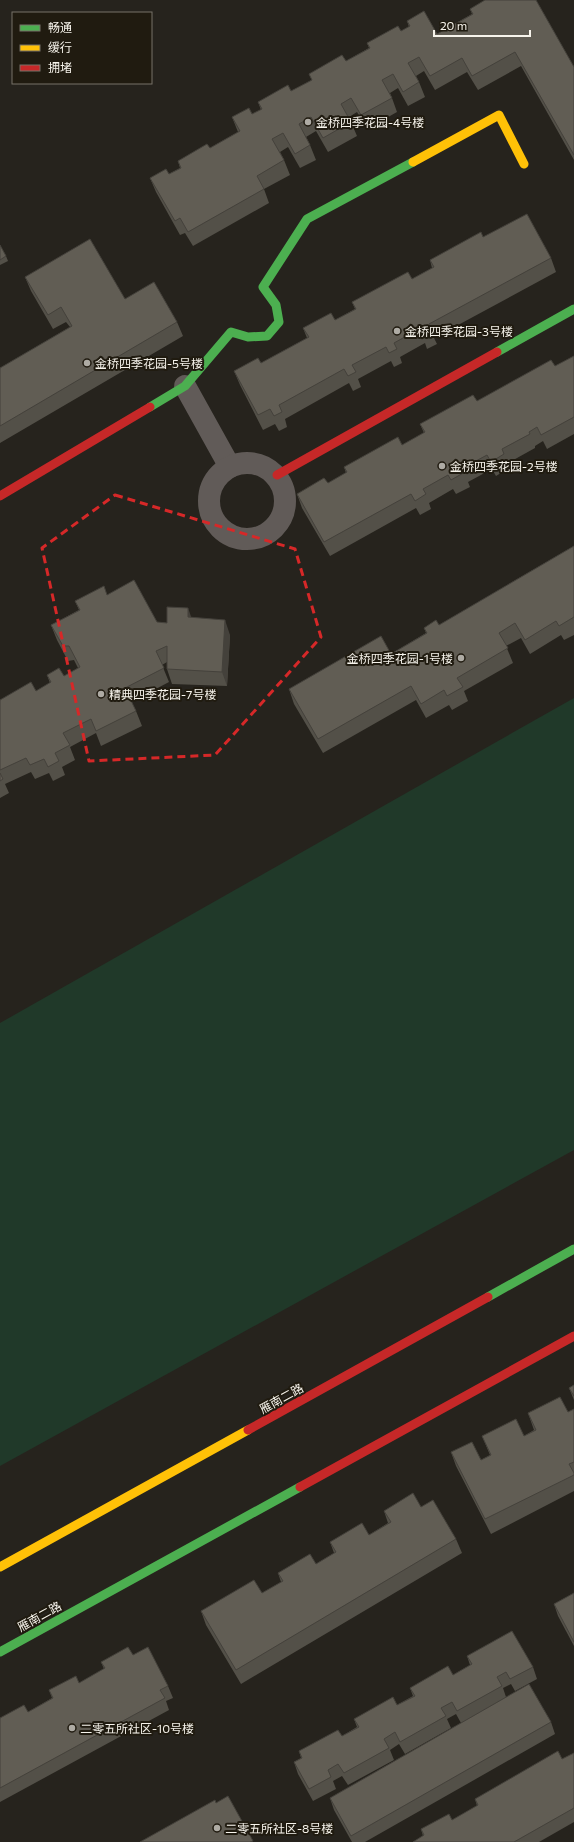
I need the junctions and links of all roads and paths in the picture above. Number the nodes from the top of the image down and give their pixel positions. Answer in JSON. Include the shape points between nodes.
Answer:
{"nodes":[{"id":1,"x":524,"y":164,"type":"dead end"},
{"id":2,"x":574,"y":309,"type":"edge"},
{"id":3,"x":185,"y":386,"type":"junction"},
{"id":4,"x":230,"y":467,"type":"junction"},
{"id":5,"x":276,"y":475,"type":"junction"},
{"id":6,"x":0,"y":496,"type":"edge"},
{"id":7,"x":574,"y":1249,"type":"edge"},
{"id":8,"x":574,"y":1336,"type":"edge"},
{"id":9,"x":0,"y":1567,"type":"edge"},
{"id":10,"x":0,"y":1652,"type":"edge"}],
"edges":[{"from":1,"to":3,"type":"main road","via":[[499,116],[307,219],[264,287],[276,305],[279,322],[267,336],[248,337],[231,332]]},
{"from":2,"to":5,"type":"main road"},
{"from":3,"to":4,"type":"street"},
{"from":3,"to":6,"type":"main road"},
{"from":4,"to":5,"type":"street","via":[[244,463],[257,464]]},
{"from":4,"to":5,"type":"street","via":[[219,476],[210,492],[210,506],[214,520],[223,531],[233,537],[261,537],[277,525],[284,513],[285,492]]},
{"from":7,"to":9,"type":"main road","name":"雁南二路"},
{"from":8,"to":10,"type":"main road","name":"雁南二路"}]}
